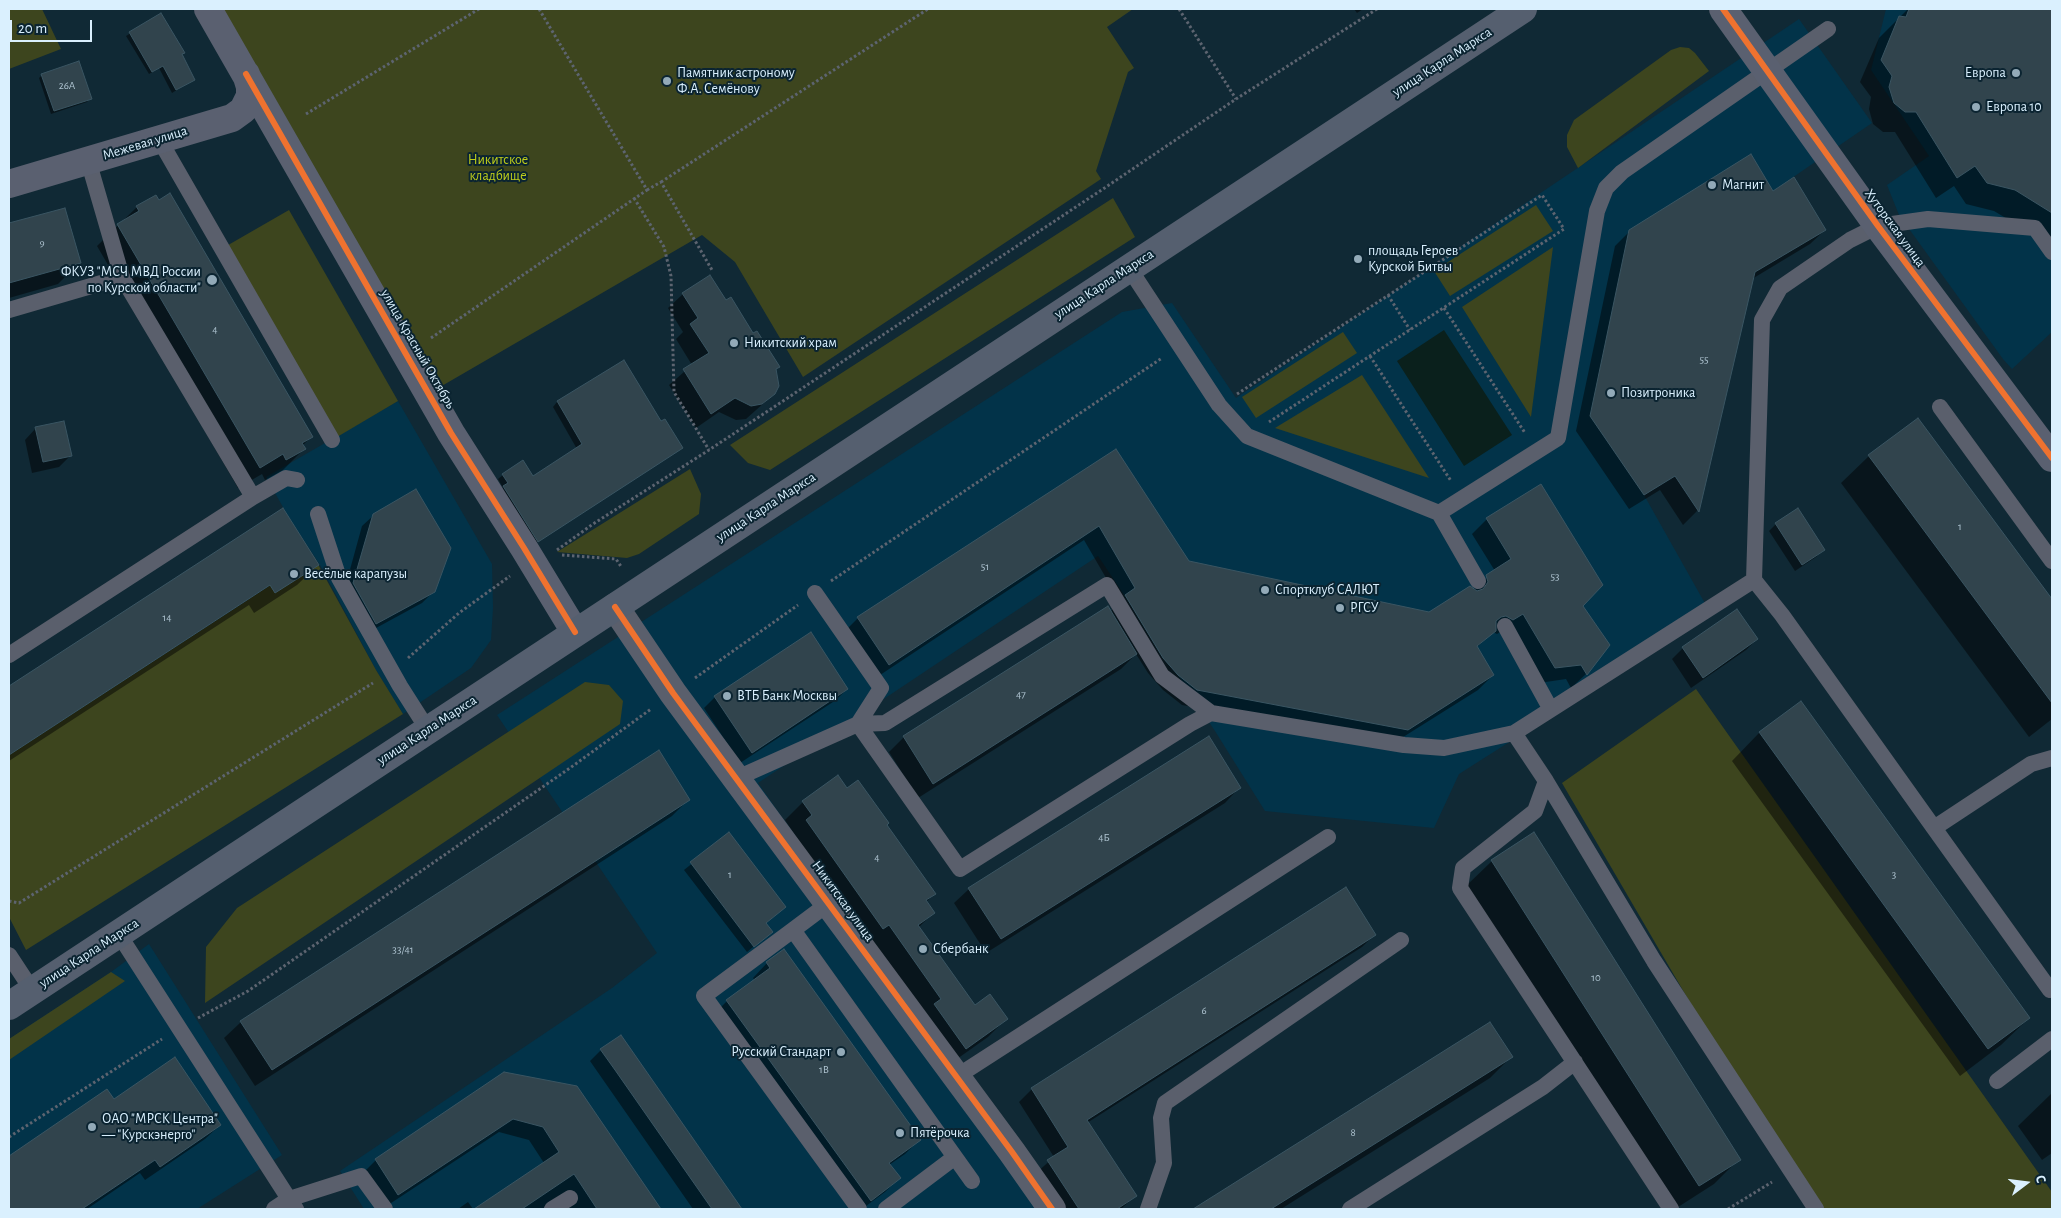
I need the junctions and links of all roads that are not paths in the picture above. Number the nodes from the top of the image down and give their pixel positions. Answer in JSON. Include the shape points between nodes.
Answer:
{"nodes":[{"id":1,"x":208,"y":9,"type":"edge"},
{"id":2,"x":1523,"y":9,"type":"edge"},
{"id":3,"x":1723,"y":9,"type":"edge"},
{"id":4,"x":1828,"y":29,"type":"dead end"},
{"id":5,"x":1767,"y":71,"type":"junction"},
{"id":6,"x":246,"y":74,"type":"junction"},
{"id":7,"x":159,"y":139,"type":"junction"},
{"id":8,"x":88,"y":160,"type":"junction"},
{"id":9,"x":9,"y":184,"type":"edge"},
{"id":10,"x":1878,"y":226,"type":"junction"},
{"id":11,"x":2052,"y":252,"type":"edge"},
{"id":12,"x":1128,"y":268,"type":"junction"},
{"id":13,"x":122,"y":277,"type":"junction"},
{"id":14,"x":9,"y":310,"type":"edge"},
{"id":15,"x":1940,"y":407,"type":"dead end"},
{"id":16,"x":332,"y":440,"type":"dead end"},
{"id":17,"x":2052,"y":458,"type":"edge"},
{"id":18,"x":298,"y":480,"type":"dead end"},
{"id":19,"x":253,"y":497,"type":"junction"},
{"id":20,"x":1439,"y":513,"type":"junction"},
{"id":21,"x":318,"y":514,"type":"dead end"},
{"id":22,"x":2052,"y":561,"type":"edge"},
{"id":23,"x":1754,"y":580,"type":"junction"},
{"id":24,"x":1478,"y":581,"type":"dead end"},
{"id":25,"x":815,"y":592,"type":"road end"},
{"id":26,"x":615,"y":607,"type":"junction"},
{"id":27,"x":1504,"y":626,"type":"dead end"},
{"id":28,"x":575,"y":632,"type":"junction"},
{"id":29,"x":9,"y":655,"type":"edge"},
{"id":30,"x":1550,"y":708,"type":"junction"},
{"id":31,"x":1211,"y":713,"type":"junction"},
{"id":32,"x":858,"y":724,"type":"junction"},
{"id":33,"x":428,"y":730,"type":"junction"},
{"id":34,"x":1514,"y":733,"type":"junction"},
{"id":35,"x":2052,"y":758,"type":"edge"},
{"id":36,"x":737,"y":778,"type":"junction"},
{"id":37,"x":1546,"y":781,"type":"junction"},
{"id":38,"x":1934,"y":828,"type":"junction"},
{"id":39,"x":1328,"y":837,"type":"dead end"},
{"id":40,"x":829,"y":903,"type":"junction"},
{"id":41,"x":793,"y":930,"type":"junction"},
{"id":42,"x":118,"y":934,"type":"junction"},
{"id":43,"x":1402,"y":940,"type":"dead end"},
{"id":44,"x":9,"y":954,"type":"edge"},
{"id":45,"x":32,"y":990,"type":"junction"},
{"id":46,"x":2050,"y":990,"type":"dead end"},
{"id":47,"x":9,"y":1006,"type":"edge"},
{"id":48,"x":2052,"y":1039,"type":"edge"},
{"id":49,"x":1575,"y":1062,"type":"junction"},
{"id":50,"x":956,"y":1078,"type":"junction"},
{"id":51,"x":1998,"y":1081,"type":"dead end"},
{"id":52,"x":955,"y":1157,"type":"junction"},
{"id":53,"x":972,"y":1181,"type":"dead end"},
{"id":54,"x":570,"y":1198,"type":"dead end"},
{"id":55,"x":293,"y":1204,"type":"edge"},
{"id":56,"x":1810,"y":1207,"type":"edge"},
{"id":57,"x":274,"y":1209,"type":"edge"},
{"id":58,"x":385,"y":1209,"type":"edge"},
{"id":59,"x":552,"y":1209,"type":"edge"},
{"id":60,"x":859,"y":1209,"type":"edge"},
{"id":61,"x":886,"y":1209,"type":"edge"},
{"id":62,"x":1052,"y":1209,"type":"edge"},
{"id":63,"x":1148,"y":1209,"type":"edge"},
{"id":64,"x":1350,"y":1209,"type":"edge"},
{"id":65,"x":1671,"y":1209,"type":"edge"}],
"edges":[{"from":1,"to":6,"type":"street","name":"улица Красный Октябрь"},
{"from":2,"to":12,"type":"main road","name":"улица Карла Маркса"},
{"from":3,"to":5,"type":"street","name":"Хуторская улица"},
{"from":4,"to":5,"type":"lane"},
{"from":5,"to":10,"type":"street","name":"Хуторская улица"},
{"from":5,"to":20,"type":"lane","via":[[1622,172],[1606,188],[1597,211],[1558,438]]},
{"from":6,"to":7,"type":"street","name":"Межевая улица","via":[[250,96],[238,114]]},
{"from":6,"to":28,"type":"street","name":"улица Красный Октябрь","via":[[452,434]]},
{"from":7,"to":8,"type":"street","name":"Межевая улица"},
{"from":7,"to":16,"type":"lane"},
{"from":8,"to":9,"type":"street","name":"Межевая улица"},
{"from":8,"to":13,"type":"lane"},
{"from":10,"to":11,"type":"lane","via":[[1928,219],[2034,228]]},
{"from":10,"to":17,"type":"street","name":"Хуторская улица"},
{"from":10,"to":23,"type":"lane","via":[[1850,240],[1780,288],[1762,320]]},
{"from":12,"to":20,"type":"lane","via":[[1219,405],[1247,436]]},
{"from":12,"to":26,"type":"main road","name":"улица Карла Маркса"},
{"from":13,"to":14,"type":"lane"},
{"from":13,"to":19,"type":"lane"},
{"from":15,"to":22,"type":"lane"},
{"from":18,"to":19,"type":"lane","via":[[286,478]]},
{"from":19,"to":29,"type":"lane"},
{"from":20,"to":24,"type":"lane"},
{"from":21,"to":33,"type":"lane","via":[[339,578]]},
{"from":23,"to":30,"type":"lane"},
{"from":23,"to":38,"type":"lane"},
{"from":25,"to":32,"type":"lane","via":[[881,688]]},
{"from":26,"to":28,"type":"main road","name":"улица Карла Маркса"},
{"from":26,"to":36,"type":"street","name":"Никитская улица"},
{"from":27,"to":30,"type":"lane"},
{"from":28,"to":33,"type":"main road","name":"улица Карла Маркса"},
{"from":30,"to":34,"type":"lane"},
{"from":31,"to":32,"type":"lane","via":[[1162,676],[1107,585],[885,723]]},
{"from":31,"to":32,"type":"lane","via":[[960,869]]},
{"from":31,"to":34,"type":"lane","via":[[1404,745],[1444,748]]},
{"from":32,"to":36,"type":"lane"},
{"from":33,"to":42,"type":"main road","name":"улица Карла Маркса"},
{"from":34,"to":37,"type":"lane"},
{"from":35,"to":38,"type":"lane","via":[[2031,764]]},
{"from":36,"to":40,"type":"street","name":"Никитская улица"},
{"from":37,"to":49,"type":"lane","via":[[1535,811],[1463,868],[1460,888]]},
{"from":37,"to":56,"type":"lane","via":[[1654,961],[1791,1170]]},
{"from":38,"to":46,"type":"lane"},
{"from":39,"to":50,"type":"lane"},
{"from":40,"to":41,"type":"lane"},
{"from":40,"to":50,"type":"street","name":"Никитская улица"},
{"from":41,"to":52,"type":"lane"},
{"from":41,"to":60,"type":"lane","via":[[704,996]]},
{"from":42,"to":45,"type":"main road","name":"улица Карла Маркса"},
{"from":42,"to":55,"type":"lane"},
{"from":43,"to":63,"type":"lane","via":[[1165,1104],[1161,1118],[1164,1163]]},
{"from":44,"to":45,"type":"lane"},
{"from":45,"to":47,"type":"main road","name":"улица Карла Маркса"},
{"from":48,"to":51,"type":"lane"},
{"from":49,"to":64,"type":"lane","via":[[1543,1087]]},
{"from":49,"to":65,"type":"lane"},
{"from":50,"to":62,"type":"street","name":"Никитская улица"},
{"from":52,"to":53,"type":"lane"},
{"from":52,"to":61,"type":"lane"},
{"from":54,"to":59,"type":"lane"},
{"from":55,"to":57,"type":"lane"},
{"from":55,"to":58,"type":"lane","via":[[361,1176]]}]}
